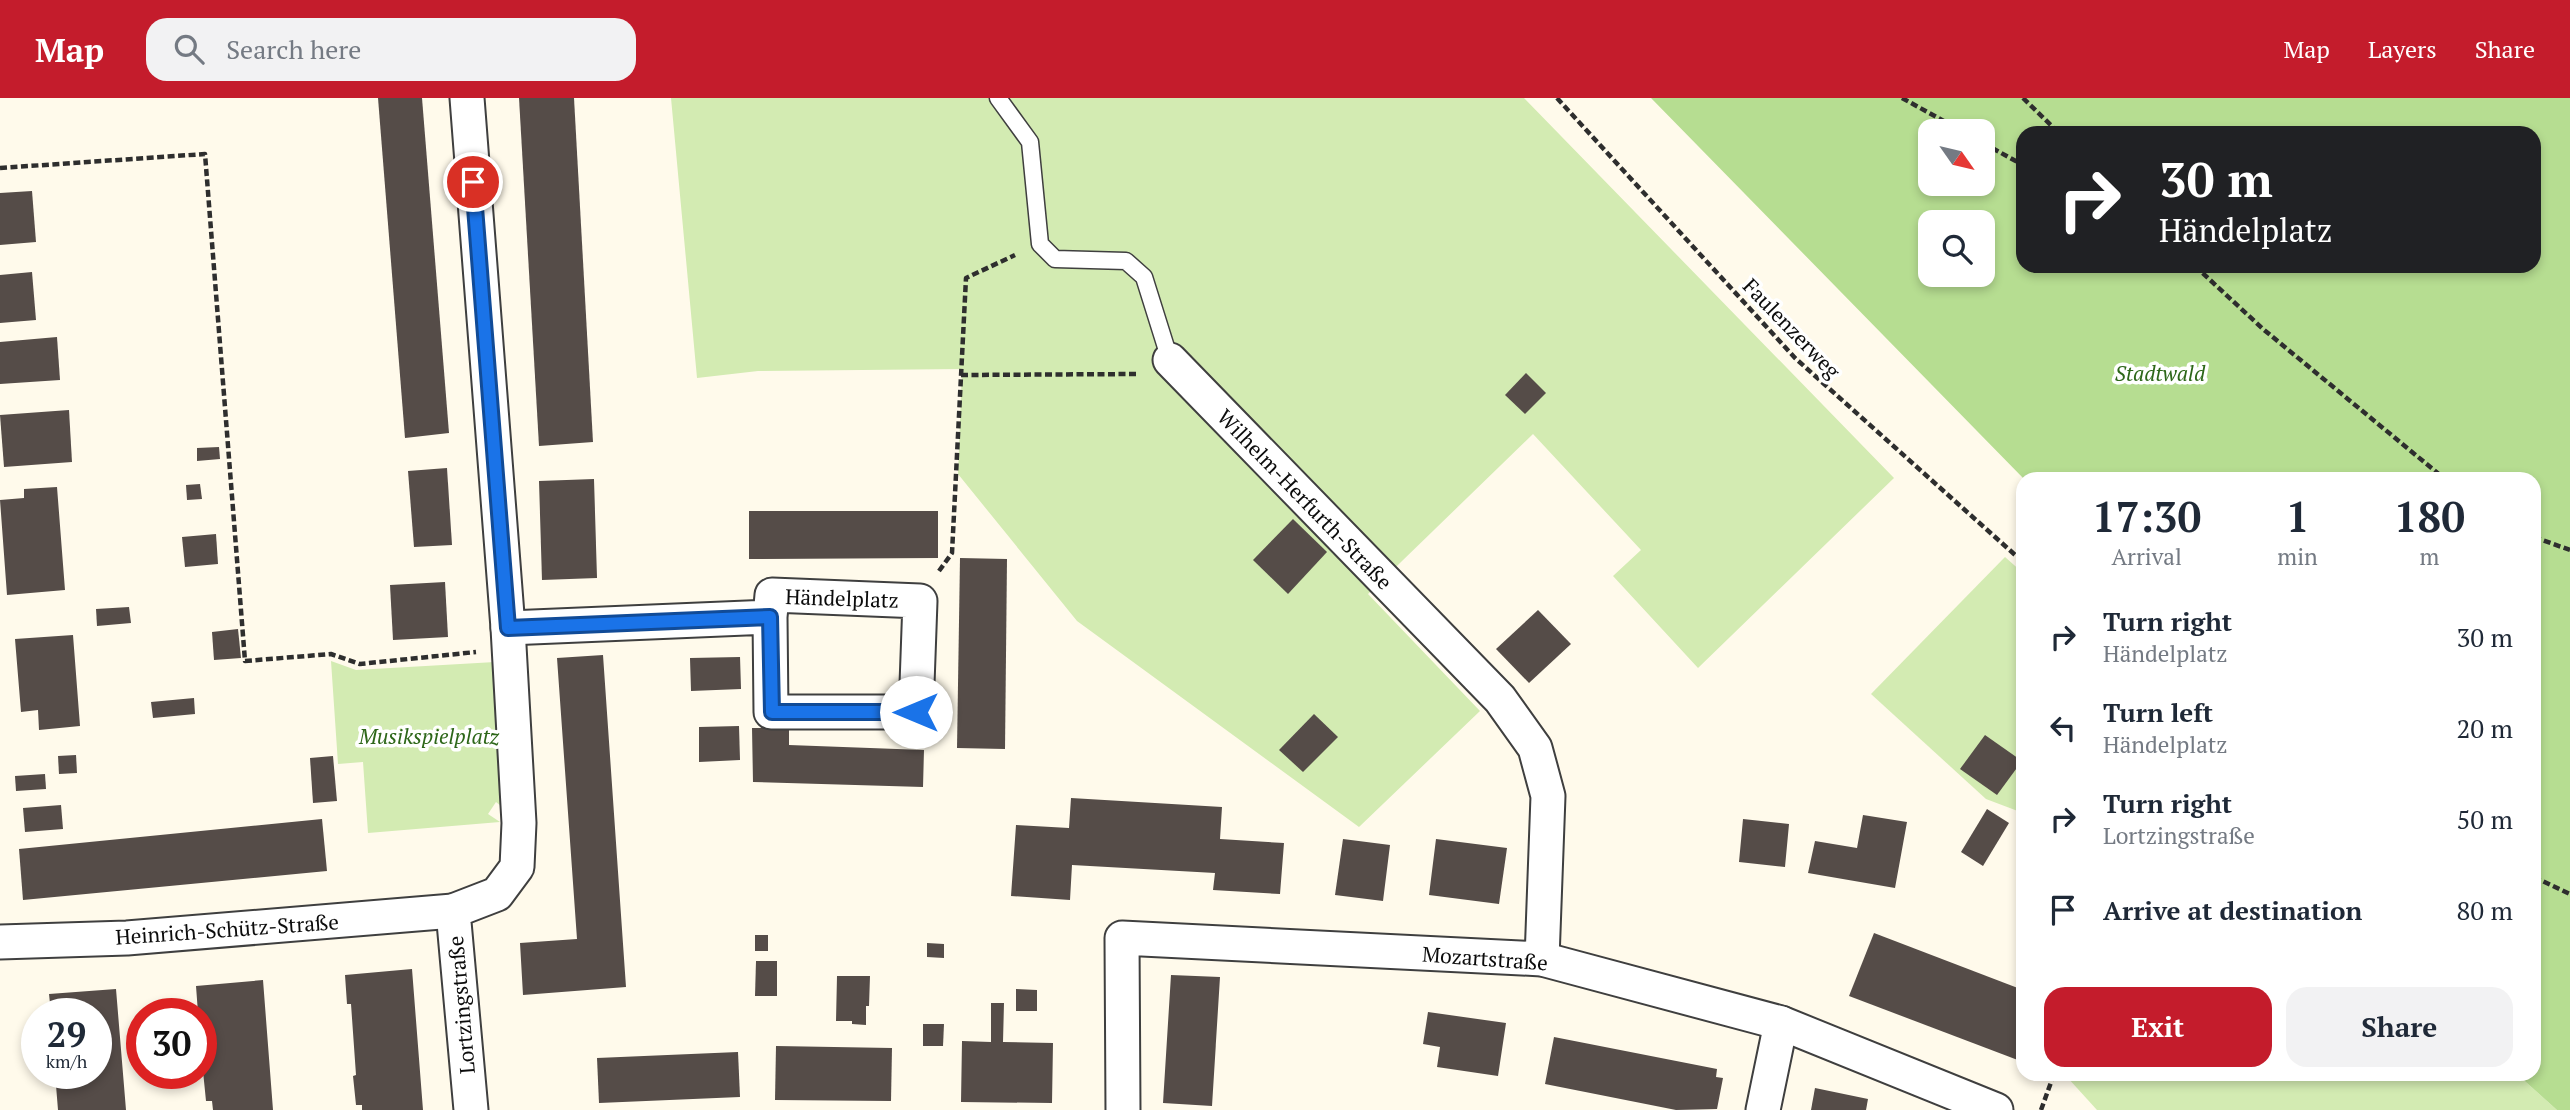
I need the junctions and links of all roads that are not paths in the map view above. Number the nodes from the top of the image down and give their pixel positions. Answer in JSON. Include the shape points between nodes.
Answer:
{"nodes":[{"id":1,"x":467,"y":98,"type":"edge"},
{"id":2,"x":998,"y":98,"type":"edge"},
{"id":3,"x":1170,"y":360,"type":"joint"},
{"id":4,"x":770,"y":617,"type":"junction"},
{"id":5,"x":508,"y":638,"type":"junction"},
{"id":6,"x":453,"y":911,"type":"junction"},
{"id":7,"x":0,"y":942,"type":"edge"},
{"id":8,"x":1542,"y":959,"type":"junction"},
{"id":9,"x":1781,"y":1023,"type":"junction"},
{"id":10,"x":471,"y":1110,"type":"edge"},
{"id":11,"x":1123,"y":1110,"type":"edge"},
{"id":12,"x":1763,"y":1110,"type":"edge"},
{"id":13,"x":1996,"y":1110,"type":"edge"}],
"edges":[{"from":1,"to":5,"type":"street","name":"Lortzingstraße"},
{"from":2,"to":3,"type":"lane","name":"Wilhelm-Herfurth-Straße","via":[[1030,142],[1040,244],[1055,259],[1126,261],[1144,277]]},
{"from":3,"to":8,"type":"street","name":"Wilhelm-Herfurth-Straße","via":[[1500,699],[1535,748],[1548,796]]},
{"from":4,"to":4,"type":"street","name":"Händelplatz","via":[[772,595],[920,601],[916,712],[772,712]]},
{"from":4,"to":5,"type":"street","name":"Händelplatz"},
{"from":5,"to":6,"type":"street","name":"Lortzingstraße","via":[[519,823],[517,866],[497,894]]},
{"from":6,"to":7,"type":"street","name":"Heinrich-Schütz-Straße","via":[[127,938]]},
{"from":6,"to":10,"type":"street","name":"Lortzingstraße"},
{"from":8,"to":9,"type":"street","name":"Mozartstraße"},
{"from":8,"to":11,"type":"street","name":"Mozartstraße","via":[[1122,938]]},
{"from":9,"to":12,"type":"street"},
{"from":9,"to":13,"type":"street","name":"Mozartstraße"}]}
